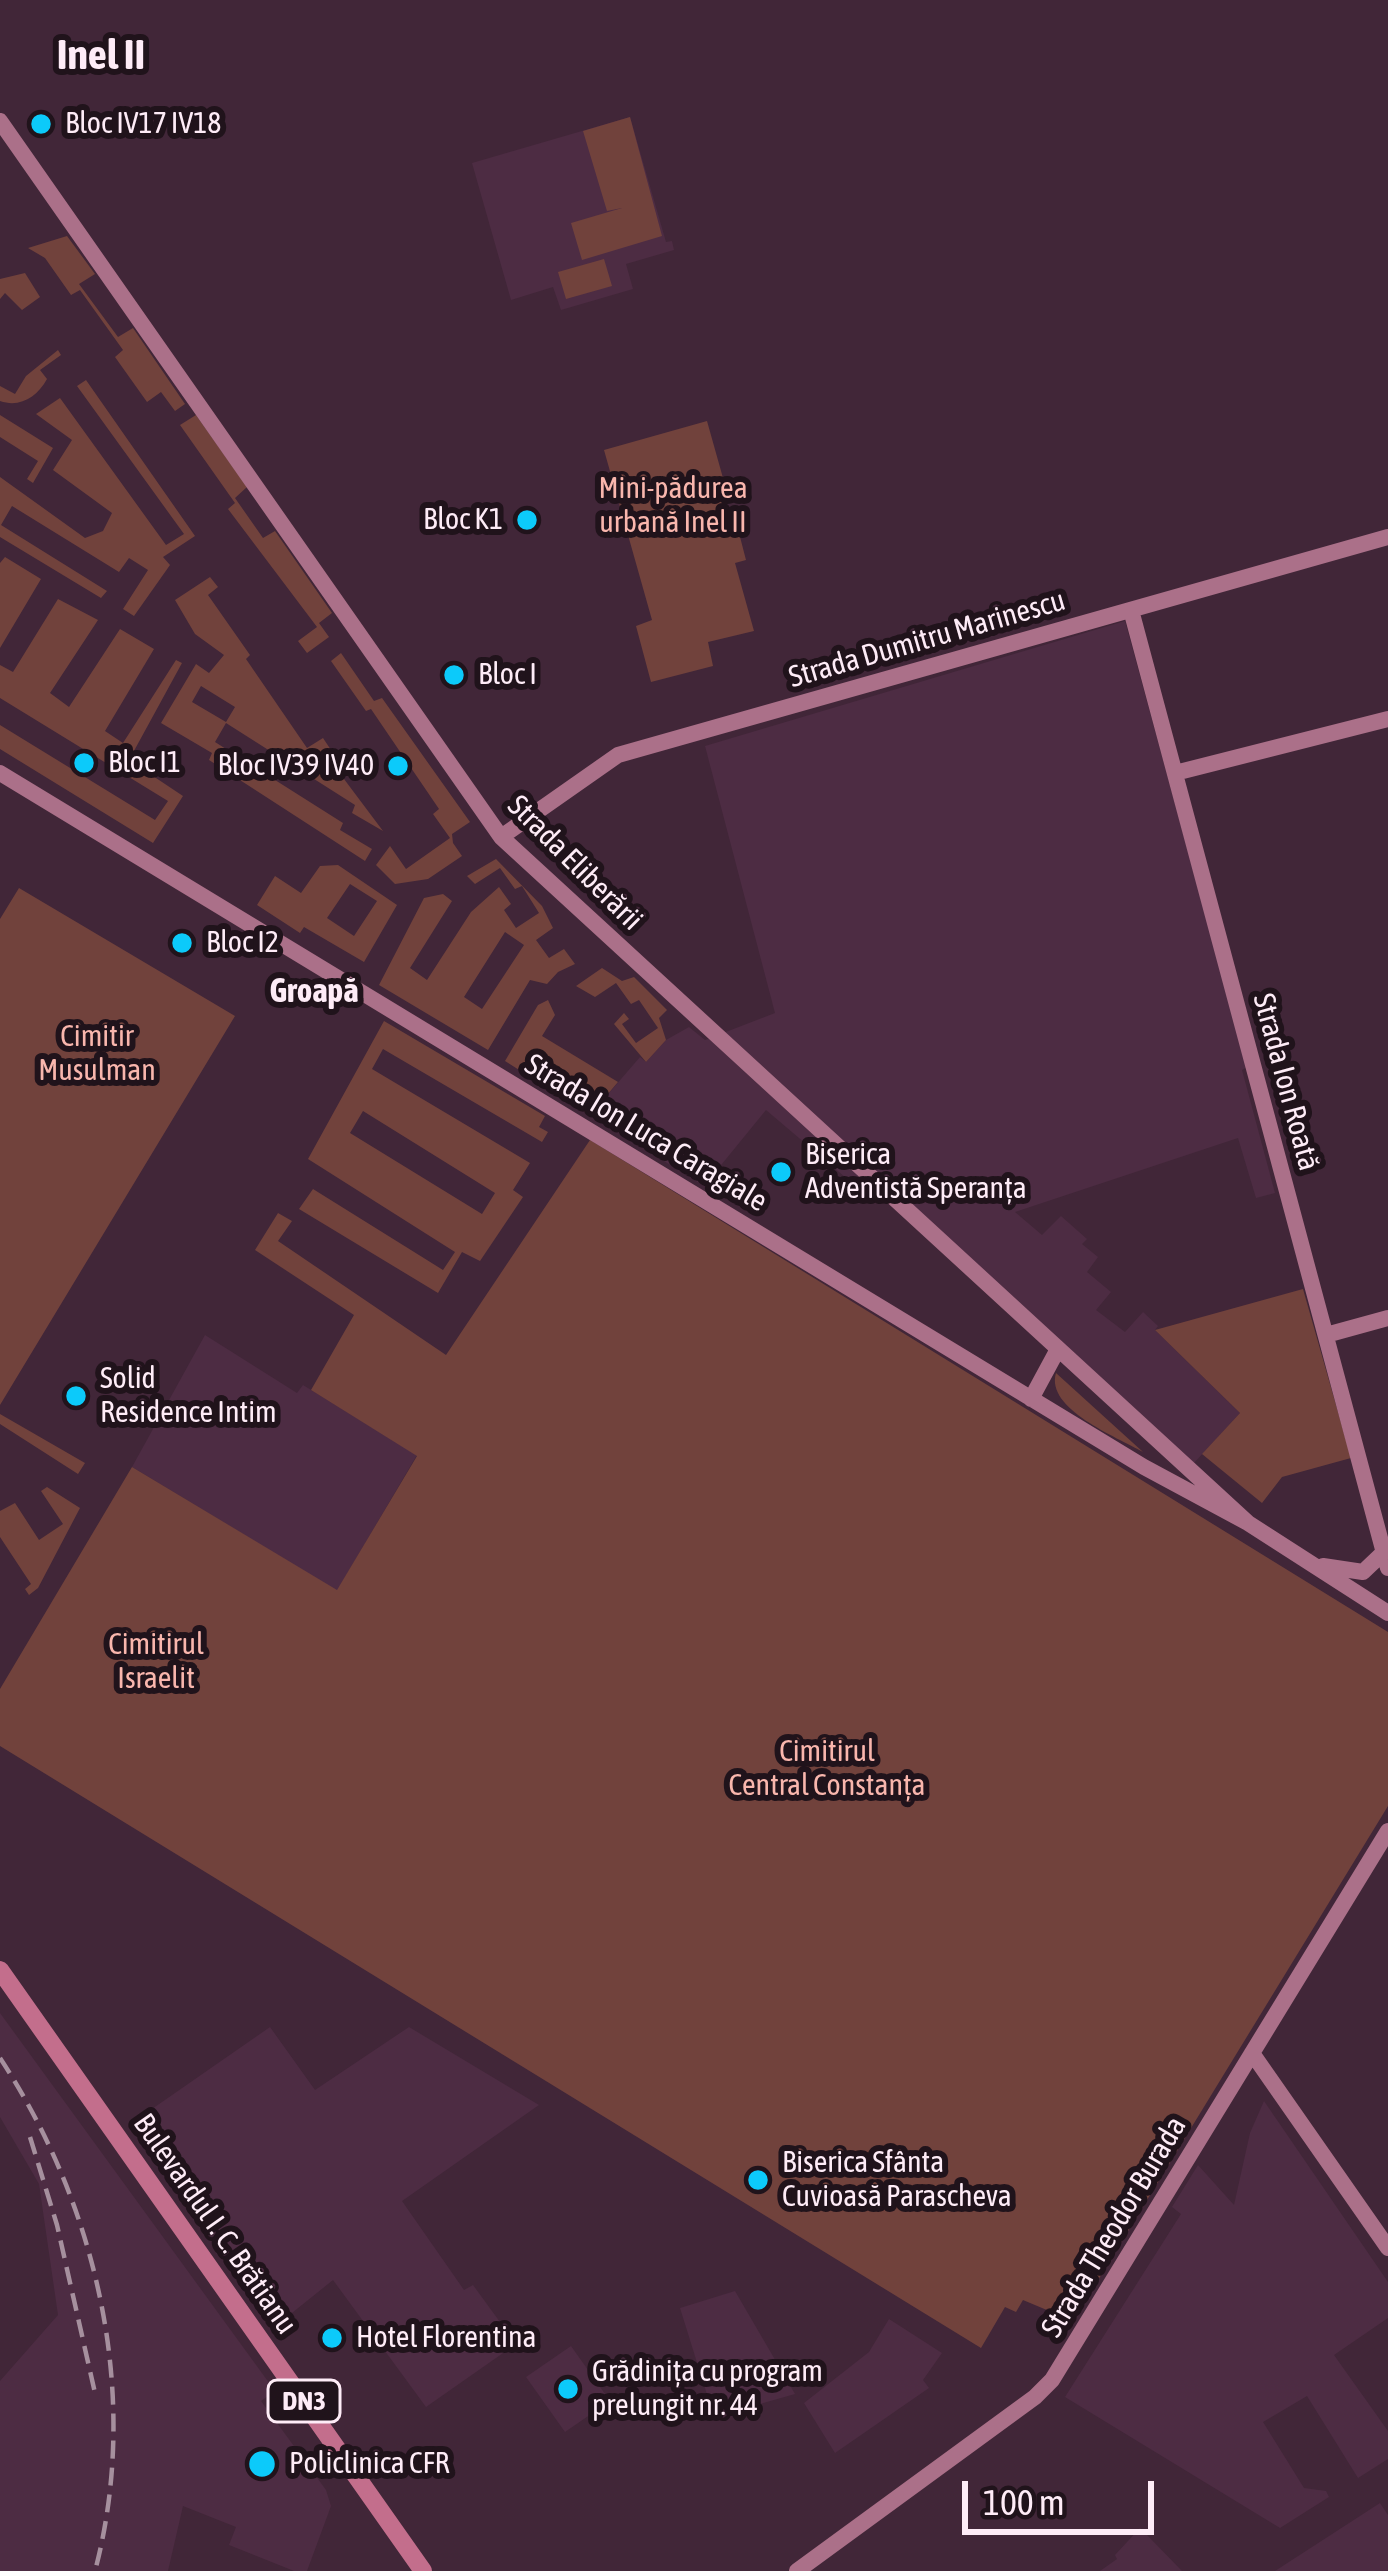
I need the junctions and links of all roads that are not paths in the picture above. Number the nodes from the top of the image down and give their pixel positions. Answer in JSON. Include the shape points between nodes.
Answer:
{"nodes":[{"id":1,"x":0,"y":122,"type":"edge"},
{"id":2,"x":1388,"y":537,"type":"edge"},
{"id":3,"x":1131,"y":610,"type":"junction"},
{"id":4,"x":1388,"y":719,"type":"edge"},
{"id":5,"x":0,"y":773,"type":"edge"},
{"id":6,"x":1175,"y":773,"type":"junction"},
{"id":7,"x":501,"y":837,"type":"junction"},
{"id":8,"x":1388,"y":1318,"type":"edge"},
{"id":9,"x":1326,"y":1335,"type":"junction"},
{"id":10,"x":1058,"y":1349,"type":"junction"},
{"id":11,"x":1031,"y":1399,"type":"junction"},
{"id":12,"x":1248,"y":1523,"type":"junction"},
{"id":13,"x":1386,"y":1560,"type":"edge"},
{"id":14,"x":1310,"y":1563,"type":"junction"},
{"id":15,"x":1388,"y":1613,"type":"edge"},
{"id":16,"x":1388,"y":1831,"type":"edge"},
{"id":17,"x":0,"y":1970,"type":"edge"},
{"id":18,"x":1252,"y":2053,"type":"junction"},
{"id":19,"x":1388,"y":2248,"type":"edge"},
{"id":20,"x":423,"y":2571,"type":"edge"},
{"id":21,"x":797,"y":2571,"type":"edge"}],
"edges":[{"from":1,"to":7,"type":"street","name":"Strada Eliberării"},
{"from":2,"to":3,"type":"street","name":"Strada Dumitru Marinescu"},
{"from":3,"to":6,"type":"street","name":"Strada Ion Roată"},
{"from":3,"to":7,"type":"street","name":"Strada Dumitru Marinescu","via":[[618,754]]},
{"from":4,"to":6,"type":"street"},
{"from":5,"to":11,"type":"street","name":"Strada Ion Luca Caragiale"},
{"from":6,"to":9,"type":"street","name":"Strada Ion Roată"},
{"from":7,"to":10,"type":"street","name":"Strada Eliberării"},
{"from":8,"to":9,"type":"street"},
{"from":9,"to":13,"type":"street","name":"Strada Ion Roată"},
{"from":10,"to":11,"type":"street"},
{"from":10,"to":12,"type":"street","name":"Strada Eliberării"},
{"from":11,"to":12,"type":"street","name":"Strada Ion Luca Caragiale"},
{"from":12,"to":14,"type":"street","name":"Strada Ion Luca Caragiale"},
{"from":13,"to":14,"type":"street","via":[[1364,1572]]},
{"from":14,"to":15,"type":"street","name":"Strada Ion Luca Caragiale"},
{"from":16,"to":18,"type":"street","name":"Strada Theodor Burada"},
{"from":17,"to":20,"type":"main road","name":"Bulevardul I. C. Brătianu","number":"DN3"},
{"from":18,"to":19,"type":"street"},
{"from":18,"to":21,"type":"street","name":"Strada Theodor Burada","via":[[1046,2387]]}]}
